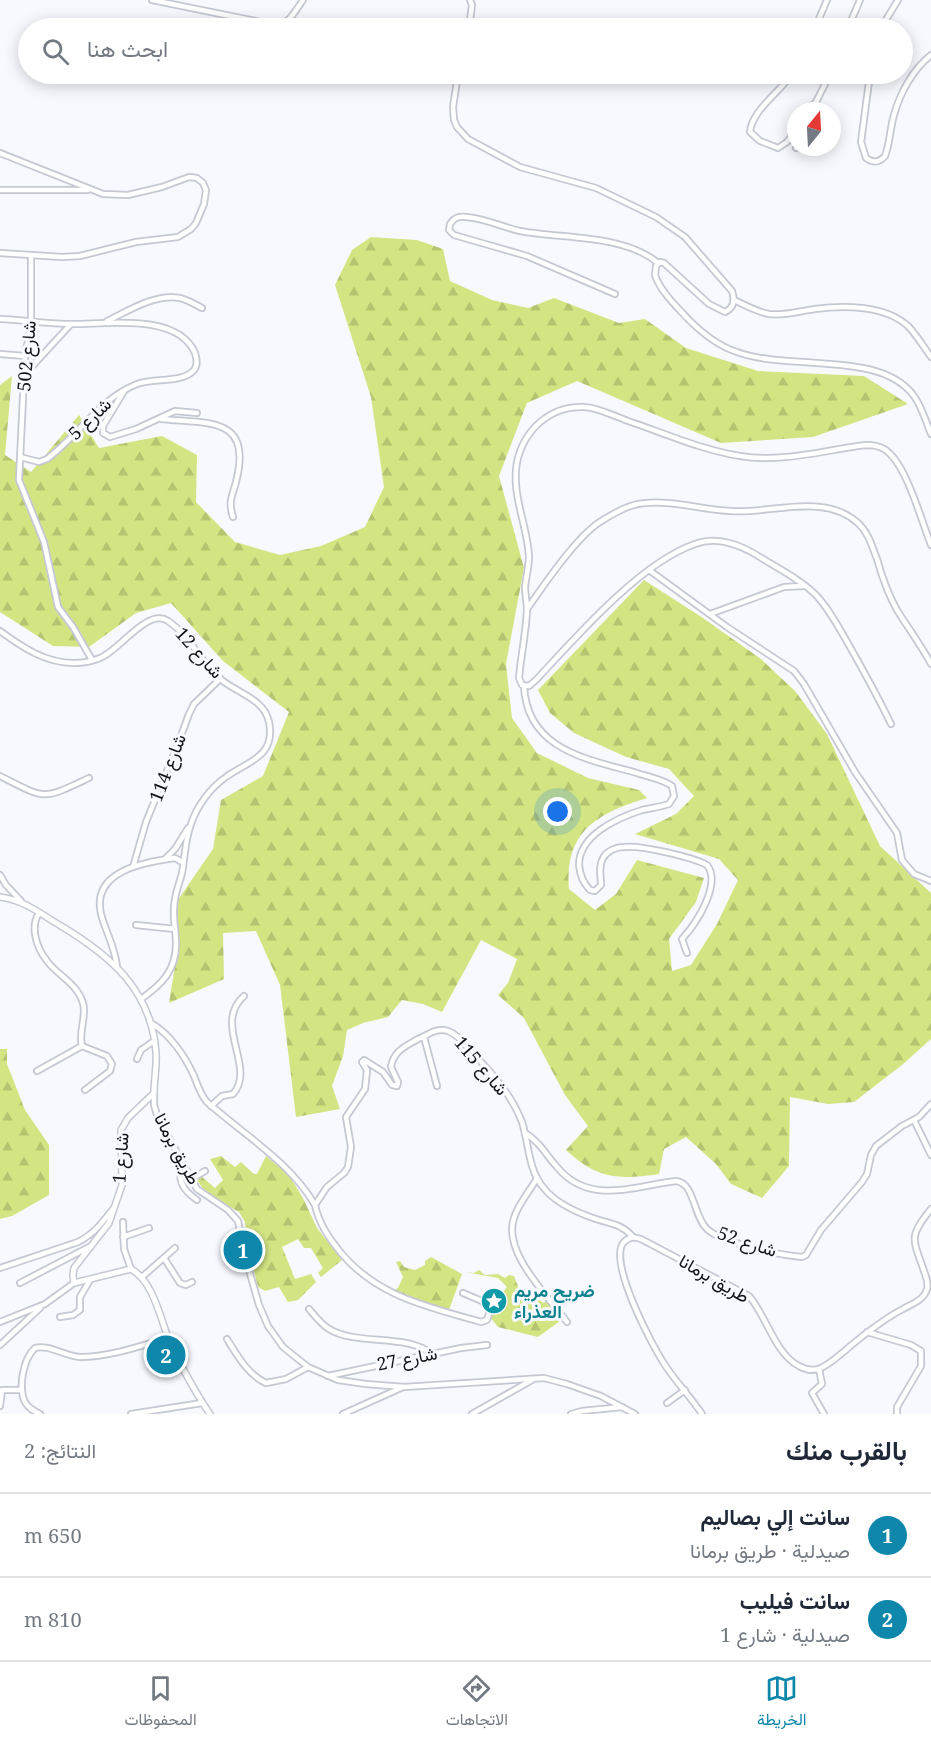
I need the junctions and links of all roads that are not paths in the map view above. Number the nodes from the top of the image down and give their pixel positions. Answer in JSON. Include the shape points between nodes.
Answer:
{"nodes":[{"id":1,"x":152,"y":0,"type":"edge"},
{"id":2,"x":303,"y":0,"type":"edge"},
{"id":3,"x":470,"y":0,"type":"edge"},
{"id":4,"x":827,"y":0,"type":"edge"},
{"id":5,"x":860,"y":0,"type":"edge"},
{"id":6,"x":898,"y":0,"type":"edge"},
{"id":7,"x":241,"y":18,"type":"edge"},
{"id":8,"x":291,"y":18,"type":"edge"},
{"id":9,"x":470,"y":18,"type":"edge"},
{"id":10,"x":819,"y":18,"type":"edge"},
{"id":11,"x":852,"y":18,"type":"edge"},
{"id":12,"x":887,"y":18,"type":"edge"},
{"id":13,"x":931,"y":54,"type":"edge"},
{"id":14,"x":913,"y":77,"type":"edge"},
{"id":15,"x":457,"y":84,"type":"edge"},
{"id":16,"x":784,"y":84,"type":"edge"},
{"id":17,"x":825,"y":84,"type":"edge"},
{"id":18,"x":869,"y":84,"type":"edge"},
{"id":19,"x":908,"y":84,"type":"edge"},
{"id":20,"x":816,"y":102,"type":"edge"},
{"id":21,"x":787,"y":143,"type":"edge"},
{"id":22,"x":0,"y":153,"type":"edge"},
{"id":23,"x":0,"y":190,"type":"edge"},
{"id":24,"x":91,"y":190,"type":"junction"},
{"id":25,"x":0,"y":253,"type":"edge"},
{"id":26,"x":31,"y":255,"type":"junction"},
{"id":27,"x":658,"y":263,"type":"junction"},
{"id":28,"x":615,"y":294,"type":"dead end"},
{"id":29,"x":734,"y":300,"type":"junction"},
{"id":30,"x":202,"y":308,"type":"dead end"},
{"id":31,"x":0,"y":319,"type":"edge"},
{"id":32,"x":31,"y":320,"type":"junction"},
{"id":33,"x":105,"y":322,"type":"junction"},
{"id":34,"x":72,"y":324,"type":"junction"},
{"id":35,"x":0,"y":354,"type":"edge"},
{"id":36,"x":25,"y":356,"type":"junction"},
{"id":37,"x":931,"y":357,"type":"edge"},
{"id":38,"x":25,"y":374,"type":"junction"},
{"id":39,"x":124,"y":391,"type":"junction"},
{"id":40,"x":197,"y":414,"type":"dead end"},
{"id":41,"x":161,"y":419,"type":"junction"},
{"id":42,"x":931,"y":434,"type":"edge"},
{"id":43,"x":20,"y":457,"type":"junction"},
{"id":44,"x":233,"y":518,"type":"dead end"},
{"id":45,"x":931,"y":545,"type":"edge"},
{"id":46,"x":649,"y":570,"type":"junction"},
{"id":47,"x":806,"y":586,"type":"junction"},
{"id":48,"x":527,"y":609,"type":"junction"},
{"id":49,"x":710,"y":614,"type":"junction"},
{"id":50,"x":0,"y":631,"type":"edge"},
{"id":51,"x":92,"y":660,"type":"junction"},
{"id":52,"x":931,"y":664,"type":"edge"},
{"id":53,"x":220,"y":679,"type":"junction"},
{"id":54,"x":524,"y":686,"type":"junction"},
{"id":55,"x":891,"y":724,"type":"dead end"},
{"id":56,"x":0,"y":776,"type":"edge"},
{"id":57,"x":89,"y":778,"type":"dead end"},
{"id":58,"x":191,"y":824,"type":"junction"},
{"id":59,"x":165,"y":859,"type":"junction"},
{"id":60,"x":183,"y":865,"type":"junction"},
{"id":61,"x":133,"y":867,"type":"junction"},
{"id":62,"x":0,"y":875,"type":"edge"},
{"id":63,"x":931,"y":881,"type":"edge"},
{"id":64,"x":0,"y":897,"type":"edge"},
{"id":65,"x":21,"y":901,"type":"junction"},
{"id":66,"x":39,"y":913,"type":"junction"},
{"id":67,"x":135,"y":925,"type":"dead end"},
{"id":68,"x":175,"y":929,"type":"junction"},
{"id":69,"x":687,"y":953,"type":"dead end"},
{"id":70,"x":117,"y":967,"type":"junction"},
{"id":71,"x":244,"y":996,"type":"dead end"},
{"id":72,"x":141,"y":999,"type":"junction"},
{"id":73,"x":152,"y":1023,"type":"junction"},
{"id":74,"x":424,"y":1037,"type":"junction"},
{"id":75,"x":154,"y":1041,"type":"junction"},
{"id":76,"x":82,"y":1046,"type":"junction"},
{"id":77,"x":137,"y":1059,"type":"dead end"},
{"id":78,"x":37,"y":1071,"type":"dead end"},
{"id":79,"x":436,"y":1086,"type":"dead end"},
{"id":80,"x":85,"y":1090,"type":"dead end"},
{"id":81,"x":154,"y":1093,"type":"junction"},
{"id":82,"x":931,"y":1104,"type":"edge"},
{"id":83,"x":211,"y":1106,"type":"junction"},
{"id":84,"x":914,"y":1120,"type":"junction"},
{"id":85,"x":525,"y":1133,"type":"junction"},
{"id":86,"x":931,"y":1155,"type":"edge"},
{"id":87,"x":184,"y":1165,"type":"junction"},
{"id":88,"x":205,"y":1172,"type":"dead end"},
{"id":89,"x":537,"y":1178,"type":"junction"},
{"id":90,"x":191,"y":1179,"type":"junction"},
{"id":91,"x":197,"y":1200,"type":"dead end"},
{"id":92,"x":315,"y":1204,"type":"junction"},
{"id":93,"x":114,"y":1206,"type":"junction"},
{"id":94,"x":931,"y":1209,"type":"edge"},
{"id":95,"x":123,"y":1222,"type":"dead end"},
{"id":96,"x":149,"y":1228,"type":"dead end"},
{"id":97,"x":123,"y":1237,"type":"junction"},
{"id":98,"x":633,"y":1237,"type":"junction"},
{"id":99,"x":91,"y":1246,"type":"junction"},
{"id":100,"x":175,"y":1248,"type":"dead end"},
{"id":101,"x":164,"y":1258,"type":"junction"},
{"id":102,"x":0,"y":1268,"type":"edge"},
{"id":103,"x":131,"y":1269,"type":"junction"},
{"id":104,"x":142,"y":1277,"type":"junction"},
{"id":105,"x":90,"y":1280,"type":"junction"},
{"id":106,"x":74,"y":1282,"type":"junction"},
{"id":107,"x":192,"y":1282,"type":"dead end"},
{"id":108,"x":20,"y":1283,"type":"dead end"},
{"id":109,"x":463,"y":1293,"type":"dead end"},
{"id":110,"x":45,"y":1304,"type":"junction"},
{"id":111,"x":309,"y":1309,"type":"dead end"},
{"id":112,"x":60,"y":1317,"type":"dead end"},
{"id":113,"x":0,"y":1322,"type":"edge"},
{"id":114,"x":567,"y":1322,"type":"dead end"},
{"id":115,"x":867,"y":1332,"type":"junction"},
{"id":116,"x":168,"y":1338,"type":"junction"},
{"id":117,"x":227,"y":1339,"type":"dead end"},
{"id":118,"x":0,"y":1345,"type":"edge"},
{"id":119,"x":487,"y":1345,"type":"dead end"},
{"id":120,"x":432,"y":1354,"type":"junction"},
{"id":121,"x":309,"y":1367,"type":"junction"},
{"id":122,"x":819,"y":1369,"type":"junction"},
{"id":123,"x":328,"y":1376,"type":"junction"},
{"id":124,"x":535,"y":1378,"type":"junction"},
{"id":125,"x":404,"y":1387,"type":"junction"},
{"id":126,"x":22,"y":1390,"type":"junction"},
{"id":127,"x":685,"y":1390,"type":"junction"},
{"id":128,"x":202,"y":1403,"type":"junction"},
{"id":129,"x":667,"y":1403,"type":"dead end"},
{"id":130,"x":0,"y":1406,"type":"edge"},
{"id":131,"x":622,"y":1407,"type":"junction"},
{"id":132,"x":40,"y":1414,"type":"edge"},
{"id":133,"x":131,"y":1414,"type":"edge"},
{"id":134,"x":210,"y":1414,"type":"edge"},
{"id":135,"x":343,"y":1414,"type":"edge"},
{"id":136,"x":472,"y":1414,"type":"edge"},
{"id":137,"x":571,"y":1414,"type":"edge"},
{"id":138,"x":635,"y":1414,"type":"edge"},
{"id":139,"x":702,"y":1414,"type":"edge"},
{"id":140,"x":824,"y":1414,"type":"edge"},
{"id":141,"x":897,"y":1414,"type":"edge"}],
"edges":[{"from":1,"to":7,"type":"street"},
{"from":2,"to":8,"type":"street"},
{"from":3,"to":9,"type":"street"},
{"from":4,"to":10,"type":"street"},
{"from":5,"to":11,"type":"street"},
{"from":6,"to":12,"type":"street"},
{"from":13,"to":14,"type":"street"},
{"from":15,"to":29,"type":"street","via":[[454,120],[468,140],[520,167],[596,188],[656,217],[685,237],[702,255],[732,291]]},
{"from":16,"to":21,"type":"street","via":[[754,116],[750,132],[778,148]]},
{"from":17,"to":20,"type":"street"},
{"from":18,"to":19,"type":"street","via":[[861,142],[866,158],[876,162],[885,156],[894,114]]},
{"from":22,"to":24,"type":"street"},
{"from":23,"to":24,"type":"street"},
{"from":24,"to":26,"type":"street","via":[[128,195],[189,177],[203,183],[206,190],[200,217],[178,237],[136,242],[80,256]]},
{"from":25,"to":26,"type":"street"},
{"from":26,"to":32,"type":"street","name":"شارع 502"},
{"from":27,"to":28,"type":"street","via":[[637,250],[599,241],[519,231],[468,217],[458,217],[450,224],[454,235],[527,256]]},
{"from":27,"to":29,"type":"street","via":[[664,263],[720,311],[728,310]]},
{"from":27,"to":42,"type":"street","via":[[656,280],[698,329],[720,344],[756,358],[846,365],[890,376],[916,398]]},
{"from":29,"to":37,"type":"street","via":[[768,314],[849,307],[887,314],[908,327]]},
{"from":30,"to":33,"type":"street","via":[[182,298],[166,298]]},
{"from":31,"to":32,"type":"street","name":"شارع 5"},
{"from":32,"to":34,"type":"street","name":"شارع 5"},
{"from":32,"to":36,"type":"street","name":"شارع 502"},
{"from":33,"to":34,"type":"street","name":"شارع 5"},
{"from":33,"to":39,"type":"street","name":"شارع 5","via":[[138,323],[167,330],[184,339],[195,354],[196,366],[190,374],[139,383]]},
{"from":34,"to":38,"type":"street"},
{"from":35,"to":36,"type":"street"},
{"from":36,"to":38,"type":"street","name":"شارع 502"},
{"from":38,"to":43,"type":"street","name":"شارع 502"},
{"from":39,"to":41,"type":"street","via":[[103,426],[106,436],[117,436]]},
{"from":39,"to":43,"type":"street","name":"شارع 5","via":[[104,403],[47,459],[39,462]]},
{"from":40,"to":41,"type":"street","via":[[175,411]]},
{"from":41,"to":44,"type":"street","via":[[216,425],[235,436],[242,453],[229,506]]},
{"from":43,"to":51,"type":"street","via":[[21,486],[44,542],[57,604]]},
{"from":45,"to":48,"type":"street","via":[[901,467],[883,448],[866,445],[767,458],[740,456],[594,409],[567,409],[535,426],[524,441],[518,461],[518,501],[529,556]]},
{"from":46,"to":47,"type":"street","via":[[696,543],[727,542],[743,547]]},
{"from":46,"to":49,"type":"street"},
{"from":46,"to":54,"type":"street","via":[[537,679]]},
{"from":47,"to":49,"type":"street","via":[[784,587]]},
{"from":47,"to":55,"type":"street","via":[[836,623]]},
{"from":48,"to":52,"type":"street","via":[[591,530],[628,507],[662,503],[735,512],[824,507],[851,517],[867,533],[890,595]]},
{"from":48,"to":54,"type":"street","via":[[519,678]]},
{"from":49,"to":63,"type":"street","via":[[799,677],[855,772],[897,832],[902,860],[914,874]]},
{"from":50,"to":51,"type":"street","name":"شارع 12","via":[[28,650],[51,659],[76,663]]},
{"from":51,"to":53,"type":"street","name":"شارع 12","via":[[107,654],[145,622],[162,618],[180,631]]},
{"from":53,"to":58,"type":"street","name":"شارع 12","via":[[263,710],[269,722],[269,740],[261,755],[215,787],[200,804]]},
{"from":53,"to":61,"type":"street","name":"شارع 114","via":[[189,714],[146,822]]},
{"from":54,"to":69,"type":"street","via":[[532,718],[552,743],[672,786],[674,796],[669,804],[629,814],[593,836],[582,851],[580,868],[584,883],[595,891],[601,885],[603,858],[619,847],[651,850],[707,865],[712,883],[692,927],[682,939]]},
{"from":56,"to":57,"type":"street","via":[[43,795]]},
{"from":58,"to":59,"type":"street","name":"شارع 12"},
{"from":58,"to":60,"type":"street","name":"شارع 12"},
{"from":59,"to":60,"type":"street","via":[[178,858]]},
{"from":59,"to":61,"type":"street"},
{"from":60,"to":68,"type":"street","name":"شارع 12","via":[[174,905]]},
{"from":61,"to":70,"type":"street","via":[[110,879],[100,902]]},
{"from":62,"to":65,"type":"street"},
{"from":64,"to":65,"type":"street"},
{"from":65,"to":66,"type":"street","name":"طريق برمانا"},
{"from":66,"to":70,"type":"street","name":"طريق برمانا","via":[[94,946]]},
{"from":66,"to":76,"type":"street","via":[[34,925],[38,944],[47,962],[73,985],[83,1004]]},
{"from":67,"to":68,"type":"street"},
{"from":68,"to":72,"type":"street","name":"شارع 12","via":[[170,972]]},
{"from":70,"to":72,"type":"street","name":"طريق برمانا"},
{"from":71,"to":83,"type":"street","via":[[231,1017],[240,1067],[238,1087]]},
{"from":72,"to":73,"type":"street","name":"طريق برمانا"},
{"from":73,"to":75,"type":"street","name":"طريق برمانا"},
{"from":73,"to":83,"type":"street","via":[[169,1038]]},
{"from":74,"to":79,"type":"street"},
{"from":74,"to":85,"type":"street","name":"شارع 115","via":[[440,1030],[459,1037],[505,1090]]},
{"from":74,"to":92,"type":"street","name":"شارع 115","via":[[405,1046],[393,1058],[391,1067],[397,1086],[383,1072],[362,1062],[367,1070],[365,1089],[346,1117],[351,1147],[348,1167]]},
{"from":75,"to":77,"type":"street","via":[[141,1050]]},
{"from":75,"to":81,"type":"street","name":"طريق برمانا"},
{"from":76,"to":78,"type":"street"},
{"from":76,"to":80,"type":"street","via":[[107,1056],[112,1064],[110,1071]]},
{"from":81,"to":87,"type":"street","name":"طريق برمانا","via":[[158,1118]]},
{"from":81,"to":93,"type":"street","name":"شارع 1","via":[[121,1130],[123,1177]]},
{"from":82,"to":84,"type":"street"},
{"from":83,"to":92,"type":"street","via":[[275,1157]]},
{"from":84,"to":85,"type":"street","name":"شارع 52","via":[[876,1146],[862,1182],[802,1257],[714,1234],[698,1216],[688,1185],[683,1181],[612,1192],[577,1185]]},
{"from":84,"to":86,"type":"street"},
{"from":85,"to":89,"type":"street","name":"شارع 115"},
{"from":87,"to":90,"type":"street","name":"طريق برمانا"},
{"from":87,"to":91,"type":"street","via":[[180,1180]]},
{"from":88,"to":90,"type":"street"},
{"from":89,"to":98,"type":"street","name":"شارع 115","via":[[554,1198],[579,1213],[626,1228]]},
{"from":89,"to":114,"type":"street","via":[[514,1216],[514,1248]]},
{"from":90,"to":121,"type":"street","name":"طريق برمانا","via":[[197,1189],[238,1221],[258,1305],[268,1326],[283,1347]]},
{"from":92,"to":109,"type":"street","via":[[320,1223],[332,1242],[354,1268],[373,1282],[408,1300],[482,1322],[487,1320],[489,1304]]},
{"from":93,"to":99,"type":"street","name":"شارع 1","via":[[109,1223]]},
{"from":93,"to":102,"type":"street","via":[[102,1223],[78,1242]]},
{"from":94,"to":115,"type":"street","via":[[914,1236],[927,1279],[926,1292]]},
{"from":95,"to":97,"type":"street"},
{"from":96,"to":97,"type":"street"},
{"from":97,"to":103,"type":"street"},
{"from":98,"to":122,"type":"street","name":"طريق برمانا","via":[[749,1296],[789,1359],[805,1369]]},
{"from":98,"to":127,"type":"street","via":[[621,1248],[625,1284],[663,1363]]},
{"from":99,"to":106,"type":"street","name":"شارع 1","via":[[74,1268]]},
{"from":99,"to":108,"type":"street"},
{"from":100,"to":101,"type":"street"},
{"from":101,"to":104,"type":"street"},
{"from":101,"to":107,"type":"street","via":[[180,1283]]},
{"from":103,"to":104,"type":"street"},
{"from":103,"to":105,"type":"street"},
{"from":104,"to":116,"type":"street","via":[[153,1293]]},
{"from":105,"to":106,"type":"street"},
{"from":105,"to":112,"type":"street","via":[[80,1297],[80,1310]]},
{"from":106,"to":110,"type":"street"},
{"from":110,"to":113,"type":"street"},
{"from":110,"to":118,"type":"street"},
{"from":111,"to":120,"type":"street","via":[[333,1331],[409,1344]]},
{"from":115,"to":122,"type":"street"},
{"from":115,"to":141,"type":"street","via":[[921,1351],[921,1366],[897,1407]]},
{"from":116,"to":126,"type":"street","via":[[95,1356],[71,1356],[45,1347],[35,1348],[27,1356]]},
{"from":116,"to":128,"type":"street"},
{"from":117,"to":121,"type":"street","via":[[255,1376],[266,1383],[286,1379]]},
{"from":119,"to":120,"type":"street","name":"شارع 27"},
{"from":120,"to":123,"type":"street","name":"شارع 27"},
{"from":121,"to":123,"type":"street","name":"طريق برمانا"},
{"from":122,"to":140,"type":"street","via":[[822,1384],[812,1393]]},
{"from":123,"to":125,"type":"street","name":"طريق برمانا"},
{"from":124,"to":125,"type":"street","name":"طريق برمانا"},
{"from":124,"to":131,"type":"street","name":"طريق برمانا","via":[[567,1384]]},
{"from":124,"to":136,"type":"street"},
{"from":125,"to":135,"type":"street"},
{"from":126,"to":130,"type":"street","via":[[2,1390]]},
{"from":126,"to":132,"type":"street","via":[[27,1405]]},
{"from":127,"to":129,"type":"street"},
{"from":127,"to":139,"type":"street"},
{"from":128,"to":133,"type":"street"},
{"from":128,"to":134,"type":"street"},
{"from":131,"to":137,"type":"street"},
{"from":131,"to":138,"type":"street","name":"طريق برمانا"}]}
